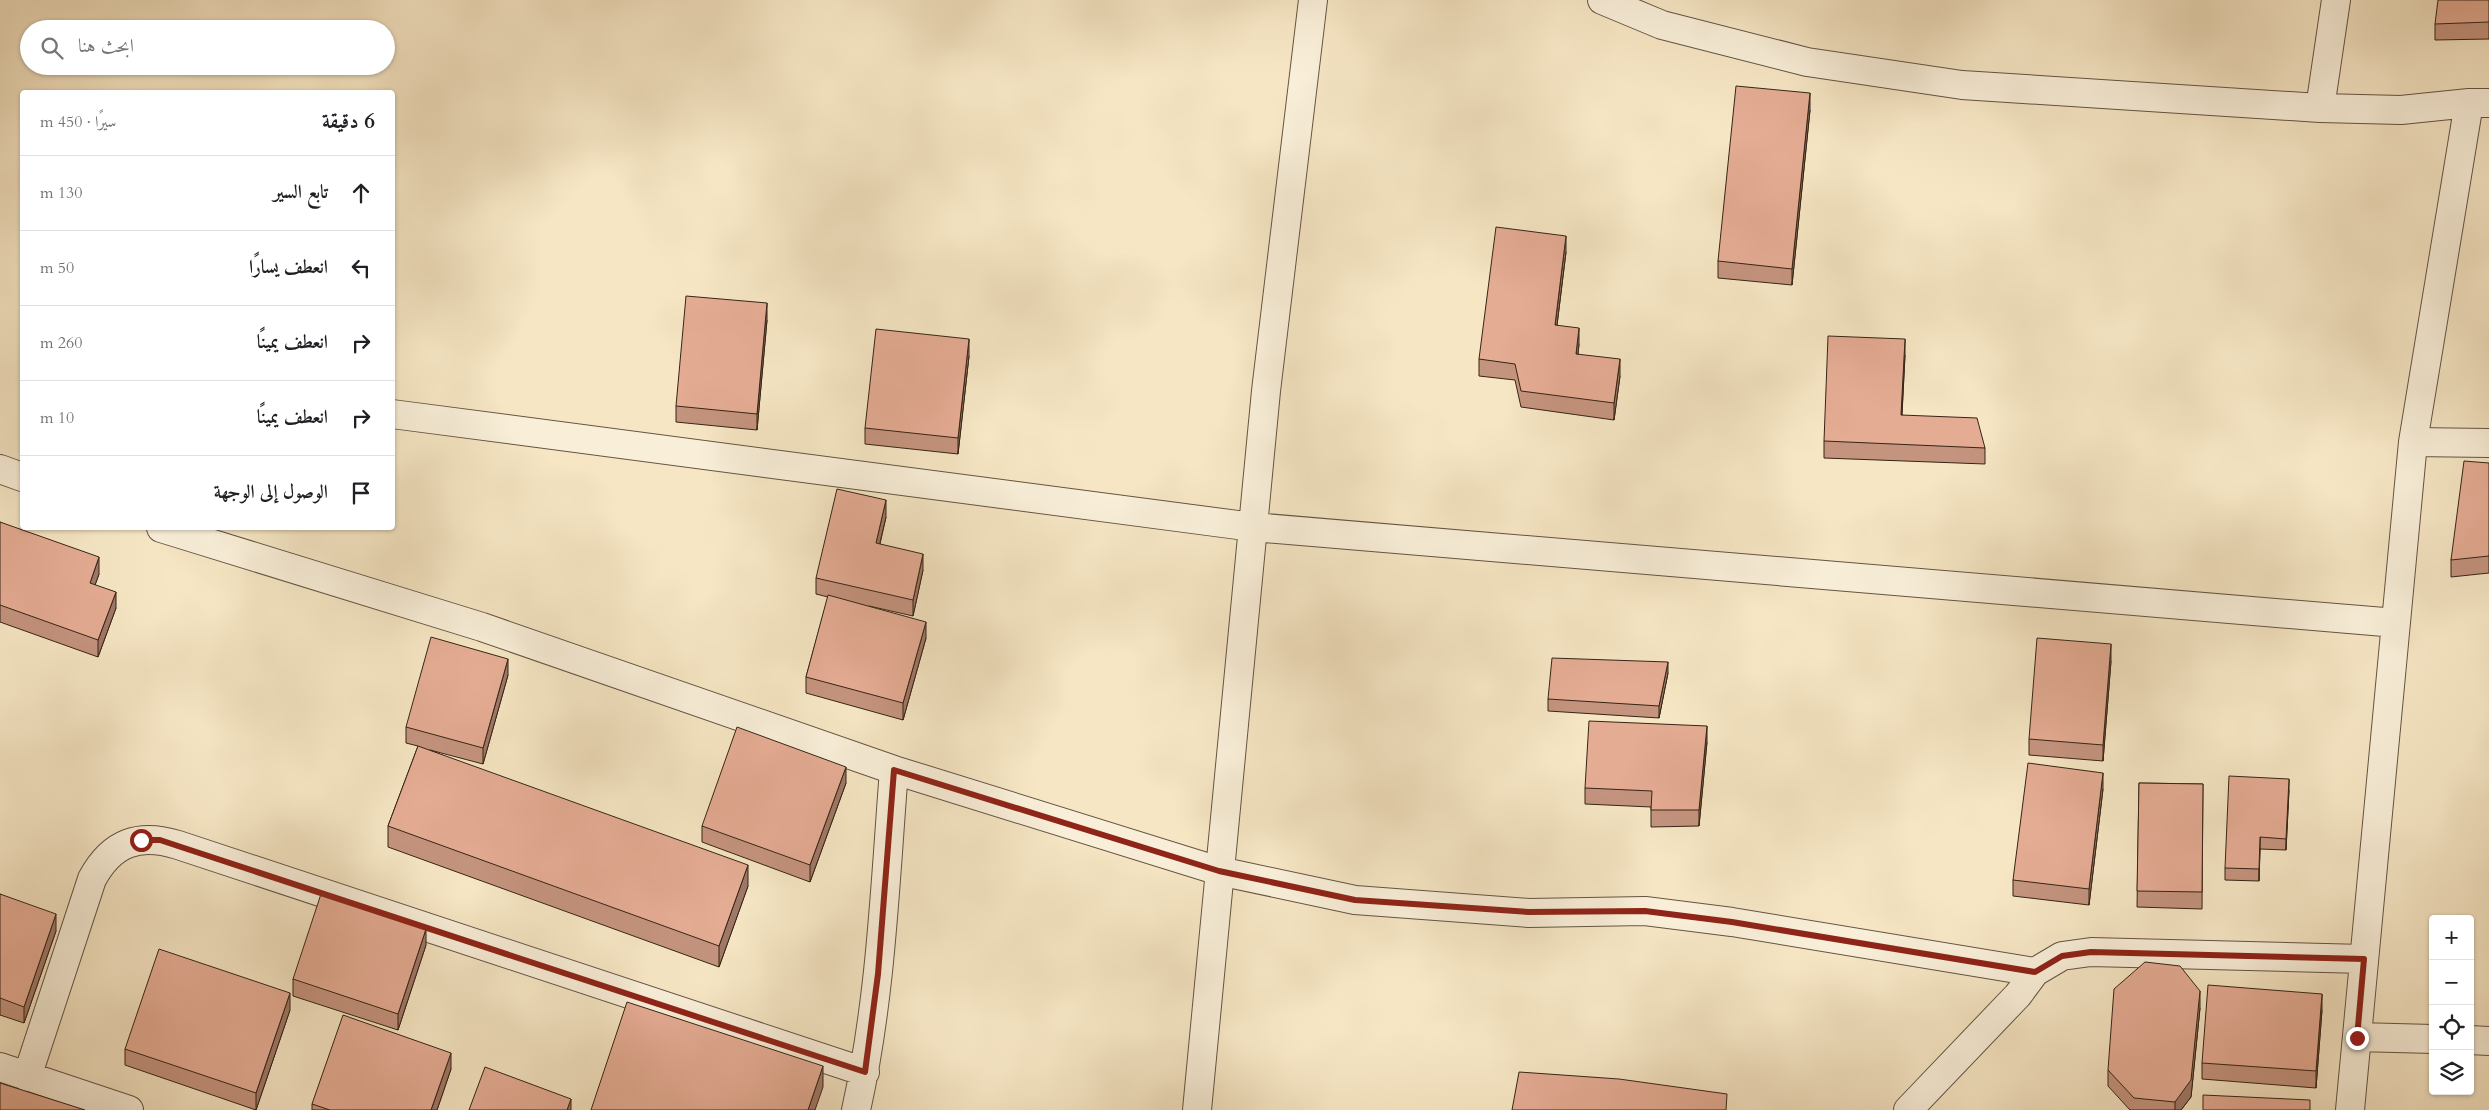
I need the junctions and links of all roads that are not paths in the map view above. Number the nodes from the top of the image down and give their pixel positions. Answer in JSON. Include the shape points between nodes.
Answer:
{"nodes":[{"id":1,"x":1313,"y":0,"type":"edge"},
{"id":2,"x":1602,"y":0,"type":"edge"},
{"id":3,"x":2336,"y":0,"type":"edge"},
{"id":4,"x":2479,"y":103,"type":"edge"},
{"id":5,"x":2320,"y":108,"type":"junction"},
{"id":6,"x":395,"y":414,"type":"edge"},
{"id":7,"x":2413,"y":442,"type":"junction"},
{"id":8,"x":2489,"y":443,"type":"edge"},
{"id":9,"x":0,"y":469,"type":"edge"},
{"id":10,"x":20,"y":476,"type":"edge"},
{"id":11,"x":1253,"y":527,"type":"junction"},
{"id":12,"x":173,"y":530,"type":"edge"},
{"id":13,"x":192,"y":533,"type":"edge"},
{"id":14,"x":2396,"y":623,"type":"junction"},
{"id":15,"x":894,"y":770,"type":"junction"},
{"id":16,"x":1219,"y":871,"type":"junction"},
{"id":17,"x":2364,"y":959,"type":"junction"},
{"id":18,"x":2035,"y":972,"type":"junction"},
{"id":19,"x":2357,"y":1038,"type":"junction"},
{"id":20,"x":2429,"y":1039,"type":"edge"},
{"id":21,"x":2474,"y":1040,"type":"edge"},
{"id":22,"x":2489,"y":1041,"type":"edge"},
{"id":23,"x":0,"y":1067,"type":"edge"},
{"id":24,"x":865,"y":1072,"type":"junction"},
{"id":25,"x":27,"y":1077,"type":"junction"},
{"id":26,"x":129,"y":1110,"type":"edge"},
{"id":27,"x":856,"y":1110,"type":"edge"},
{"id":28,"x":1197,"y":1110,"type":"edge"},
{"id":29,"x":1908,"y":1110,"type":"edge"},
{"id":30,"x":2350,"y":1110,"type":"edge"}],
"edges":[{"from":1,"to":11,"type":"street"},
{"from":2,"to":5,"type":"street","via":[[1662,25],[1807,62],[1962,85]]},
{"from":3,"to":5,"type":"street"},
{"from":4,"to":5,"type":"street","via":[[2401,110]]},
{"from":4,"to":7,"type":"street"},
{"from":6,"to":11,"type":"street"},
{"from":7,"to":8,"type":"street"},
{"from":7,"to":14,"type":"street"},
{"from":9,"to":10,"type":"street"},
{"from":11,"to":14,"type":"street"},
{"from":11,"to":16,"type":"street"},
{"from":12,"to":13,"type":"street"},
{"from":13,"to":15,"type":"street","via":[[482,627]]},
{"from":14,"to":17,"type":"street"},
{"from":15,"to":16,"type":"street"},
{"from":15,"to":24,"type":"street","via":[[878,974]]},
{"from":16,"to":18,"type":"street","via":[[1355,900],[1529,912],[1655,912]]},
{"from":16,"to":28,"type":"street"},
{"from":17,"to":18,"type":"street","via":[[2091,952],[2062,956]]},
{"from":17,"to":19,"type":"street"},
{"from":18,"to":29,"type":"street","via":[[2018,995]]},
{"from":19,"to":20,"type":"street"},
{"from":19,"to":30,"type":"street"},
{"from":21,"to":22,"type":"street"},
{"from":23,"to":25,"type":"street"},
{"from":24,"to":25,"type":"street","via":[[160,840],[141,840],[110,854],[92,879]]},
{"from":24,"to":27,"type":"street"},
{"from":25,"to":26,"type":"street"}]}
